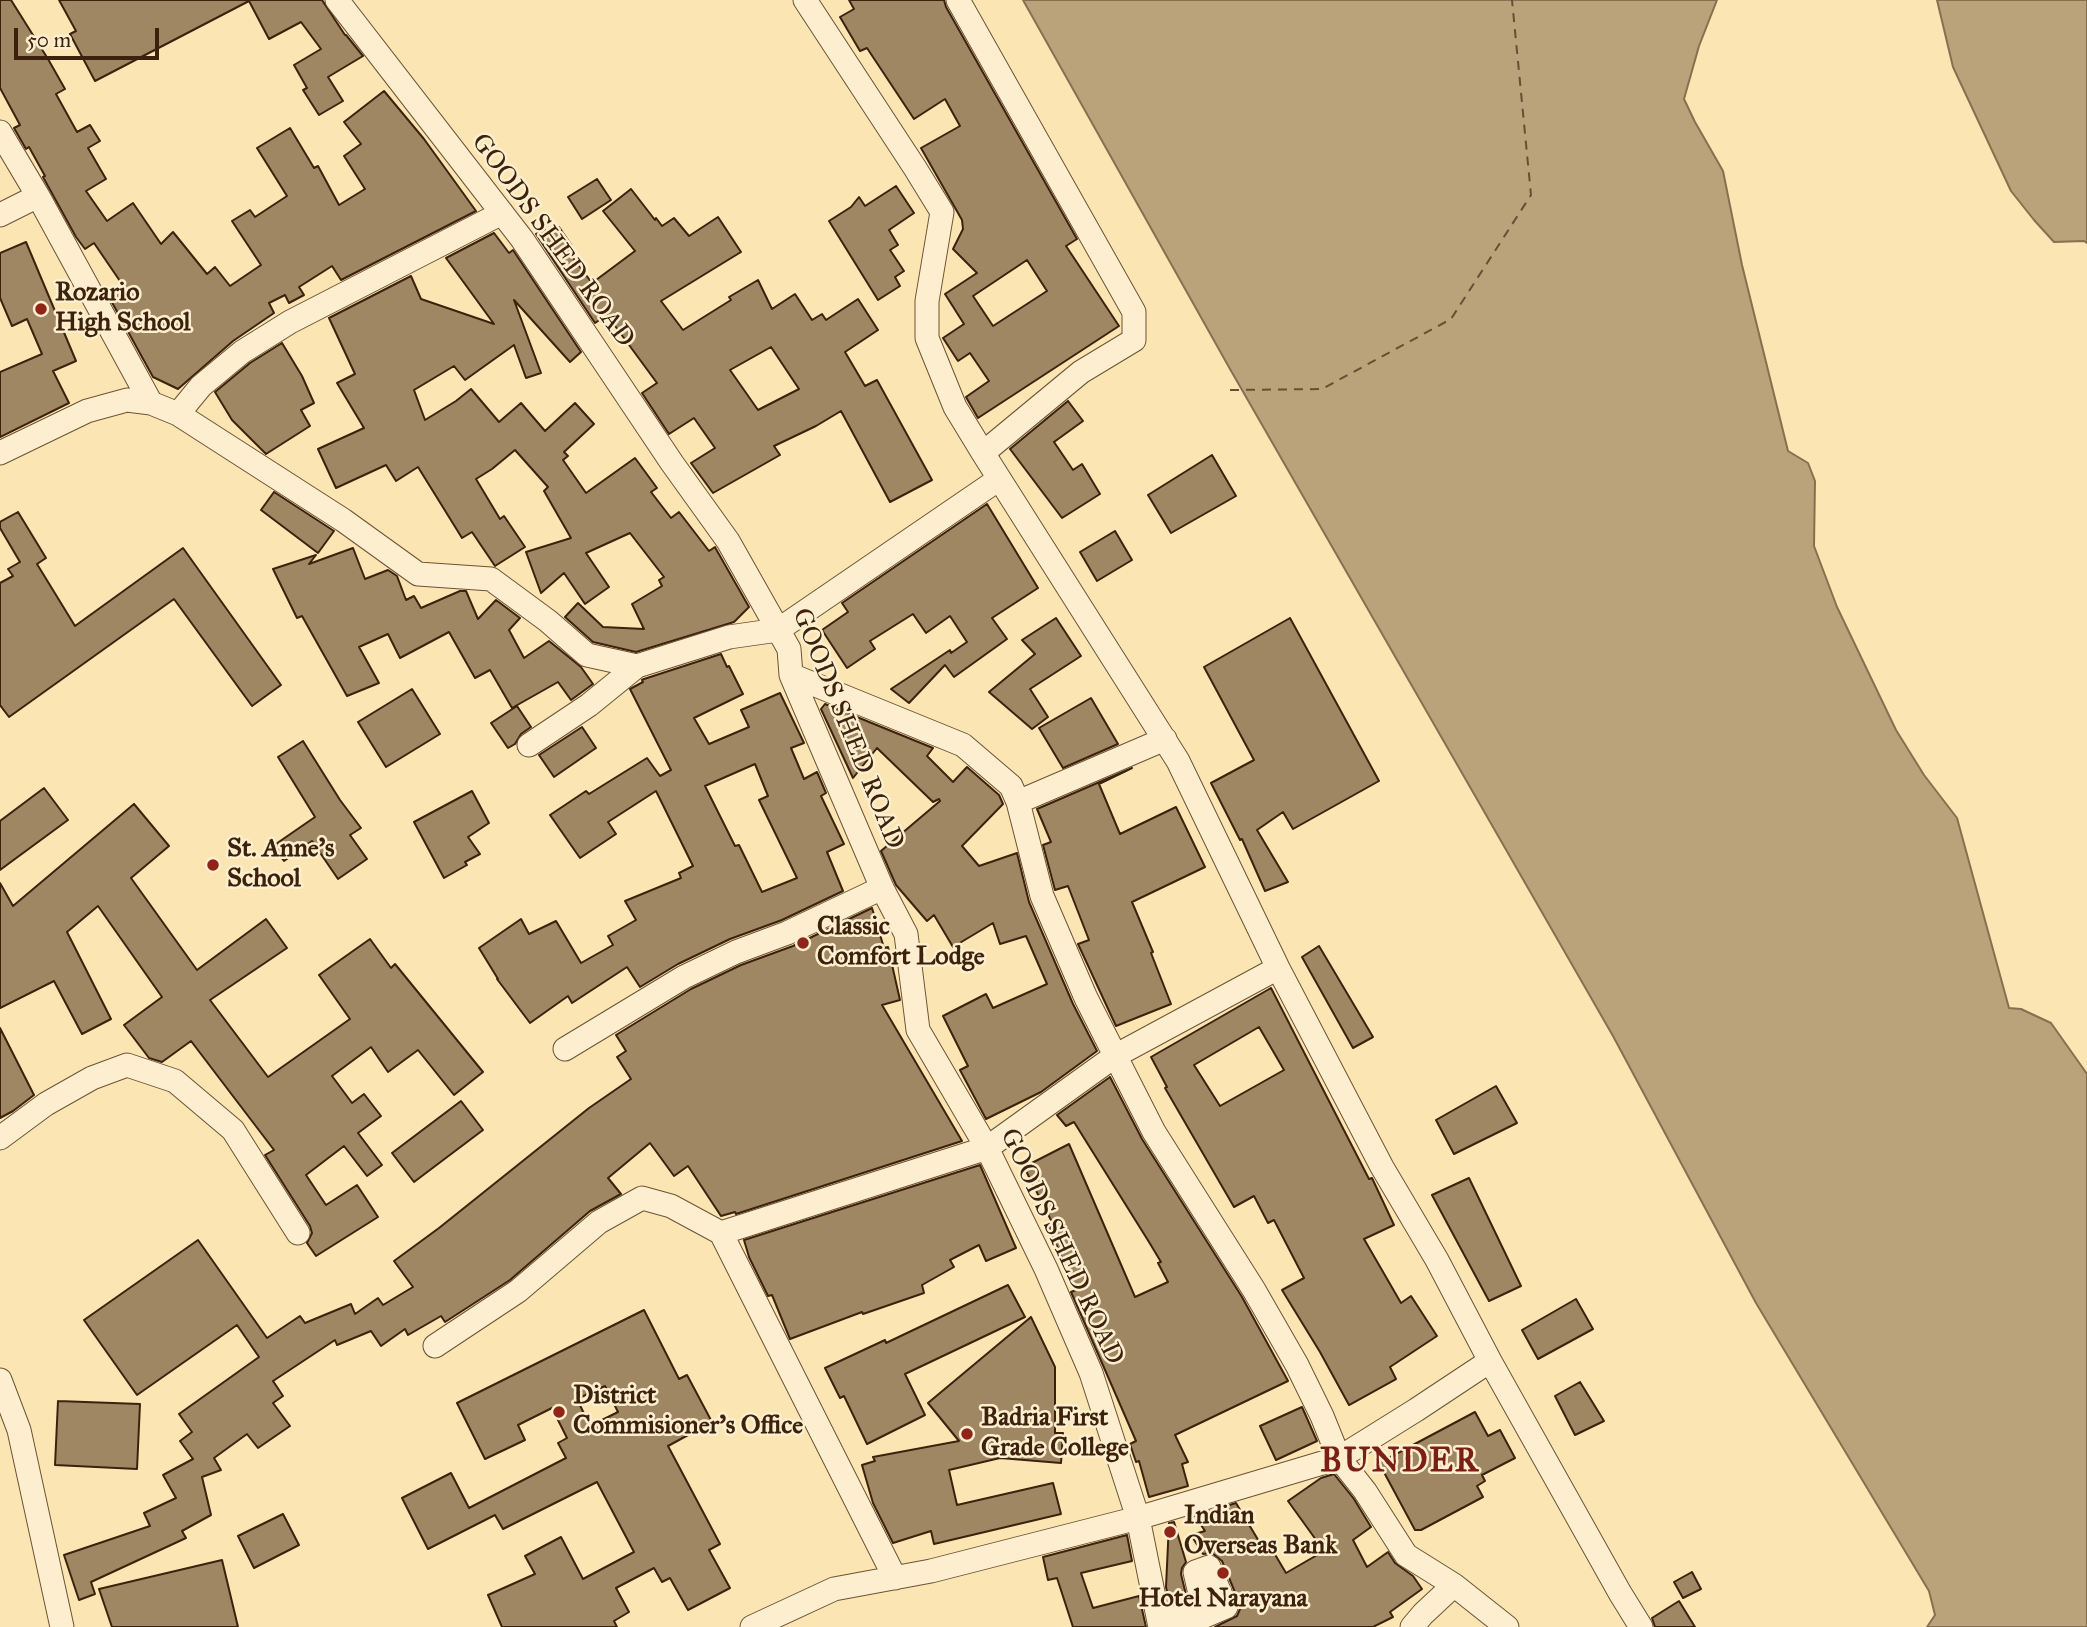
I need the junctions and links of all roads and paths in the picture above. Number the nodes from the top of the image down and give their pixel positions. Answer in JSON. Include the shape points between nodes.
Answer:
{"nodes":[{"id":1,"x":337,"y":0,"type":"edge"},
{"id":2,"x":805,"y":0,"type":"edge"},
{"id":3,"x":958,"y":0,"type":"edge"},
{"id":4,"x":0,"y":132,"type":"edge"},
{"id":5,"x":38,"y":196,"type":"junction"},
{"id":6,"x":502,"y":213,"type":"junction"},
{"id":7,"x":0,"y":215,"type":"edge"},
{"id":8,"x":150,"y":403,"type":"junction"},
{"id":9,"x":178,"y":414,"type":"junction"},
{"id":10,"x":0,"y":453,"type":"edge"},
{"id":11,"x":983,"y":453,"type":"junction"},
{"id":12,"x":999,"y":479,"type":"junction"},
{"id":13,"x":778,"y":629,"type":"junction"},
{"id":14,"x":637,"y":666,"type":"junction"},
{"id":15,"x":791,"y":675,"type":"junction"},
{"id":16,"x":1165,"y":739,"type":"junction"},
{"id":17,"x":529,"y":745,"type":"dead end"},
{"id":18,"x":1018,"y":802,"type":"junction"},
{"id":19,"x":882,"y":888,"type":"junction"},
{"id":20,"x":1278,"y":968,"type":"junction"},
{"id":21,"x":565,"y":1049,"type":"dead end"},
{"id":22,"x":1115,"y":1056,"type":"junction"},
{"id":23,"x":0,"y":1138,"type":"edge"},
{"id":24,"x":987,"y":1148,"type":"junction"},
{"id":25,"x":298,"y":1233,"type":"dead end"},
{"id":26,"x":721,"y":1233,"type":"junction"},
{"id":27,"x":435,"y":1346,"type":"dead end"},
{"id":28,"x":1490,"y":1361,"type":"junction"},
{"id":29,"x":0,"y":1380,"type":"edge"},
{"id":30,"x":1339,"y":1458,"type":"junction"},
{"id":31,"x":1138,"y":1518,"type":"junction"},
{"id":32,"x":895,"y":1578,"type":"junction"},
{"id":33,"x":1454,"y":1585,"type":"junction"},
{"id":34,"x":1205,"y":1616,"type":"dead end"},
{"id":35,"x":1159,"y":1623,"type":"edge"},
{"id":36,"x":62,"y":1627,"type":"edge"},
{"id":37,"x":752,"y":1627,"type":"edge"},
{"id":38,"x":1412,"y":1627,"type":"edge"},
{"id":39,"x":1507,"y":1627,"type":"edge"},
{"id":40,"x":1642,"y":1627,"type":"edge"}],
"edges":[{"from":1,"to":6,"type":"street","name":"GOODS SHED ROAD"},
{"from":2,"to":11,"type":"street","via":[[942,212],[926,301],[927,338],[955,407]]},
{"from":3,"to":11,"type":"street","via":[[1134,312],[1134,340],[1081,372]]},
{"from":4,"to":5,"type":"street"},
{"from":5,"to":7,"type":"street"},
{"from":5,"to":8,"type":"street"},
{"from":6,"to":9,"type":"street","via":[[290,322],[242,352],[201,386]]},
{"from":6,"to":13,"type":"street","name":"GOODS SHED ROAD","via":[[728,541]]},
{"from":8,"to":9,"type":"street"},
{"from":8,"to":10,"type":"street","via":[[127,400],[87,411]]},
{"from":9,"to":14,"type":"street","via":[[418,574],[491,579],[587,655]]},
{"from":11,"to":12,"type":"street"},
{"from":12,"to":13,"type":"street"},
{"from":12,"to":16,"type":"street"},
{"from":13,"to":14,"type":"street","via":[[729,637]]},
{"from":13,"to":15,"type":"street","name":"GOODS SHED ROAD","via":[[789,649]]},
{"from":14,"to":17,"type":"street"},
{"from":15,"to":18,"type":"street","via":[[963,745],[1011,786]]},
{"from":15,"to":19,"type":"street","name":"GOODS SHED ROAD"},
{"from":16,"to":18,"type":"street"},
{"from":16,"to":20,"type":"street"},
{"from":18,"to":22,"type":"street","via":[[1042,896]]},
{"from":19,"to":21,"type":"street","via":[[684,977]]},
{"from":19,"to":24,"type":"street","name":"GOODS SHED ROAD","via":[[906,934],[918,1030]]},
{"from":20,"to":22,"type":"street"},
{"from":20,"to":28,"type":"street"},
{"from":22,"to":24,"type":"street"},
{"from":22,"to":30,"type":"street","via":[[1154,1132],[1291,1354]]},
{"from":23,"to":25,"type":"street","via":[[47,1104],[127,1065],[175,1082],[233,1130]]},
{"from":24,"to":26,"type":"street"},
{"from":24,"to":31,"type":"street","name":"GOODS SHED ROAD","via":[[1091,1373]]},
{"from":26,"to":27,"type":"street","via":[[671,1206],[642,1198],[599,1222],[518,1290]]},
{"from":26,"to":32,"type":"street"},
{"from":28,"to":30,"type":"street"},
{"from":28,"to":40,"type":"street"},
{"from":29,"to":36,"type":"street","via":[[19,1430]]},
{"from":30,"to":31,"type":"street"},
{"from":30,"to":33,"type":"street","via":[[1406,1555]]},
{"from":31,"to":32,"type":"street"},
{"from":31,"to":35,"type":"street","name":"GOODS SHED ROAD"},
{"from":32,"to":37,"type":"street","via":[[834,1589]]},
{"from":33,"to":38,"type":"street"},
{"from":33,"to":39,"type":"street"},
{"from":34,"to":35,"type":"street"}]}
